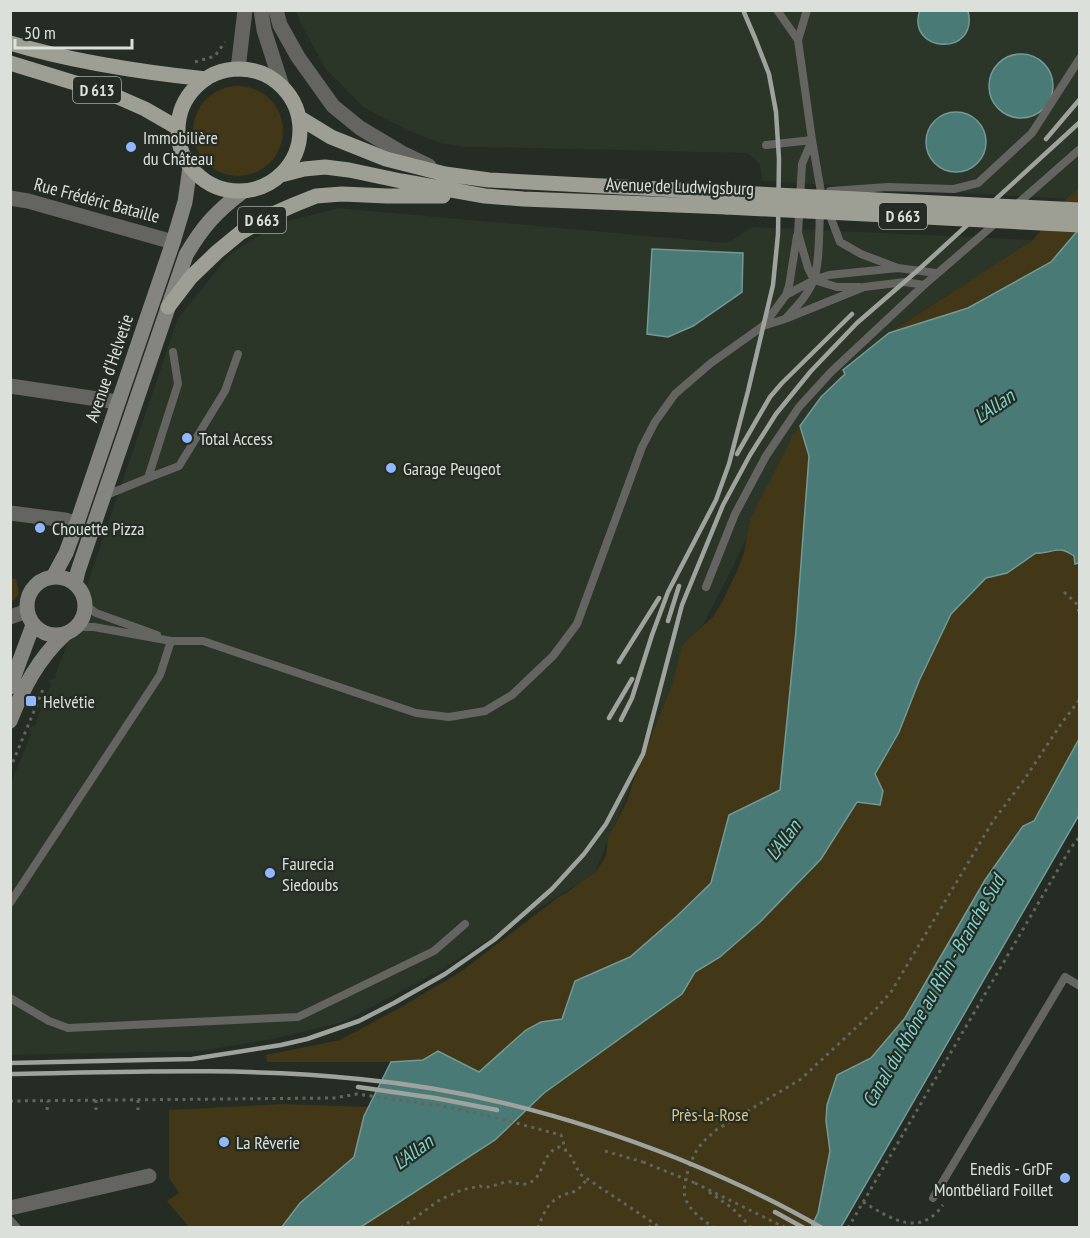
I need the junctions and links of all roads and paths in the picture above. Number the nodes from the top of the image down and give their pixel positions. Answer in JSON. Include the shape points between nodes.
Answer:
{"nodes":[{"id":1,"x":245,"y":10,"type":"edge"},
{"id":2,"x":261,"y":10,"type":"edge"},
{"id":3,"x":777,"y":10,"type":"edge"},
{"id":4,"x":807,"y":10,"type":"edge"},
{"id":5,"x":278,"y":18,"type":"edge"},
{"id":6,"x":243,"y":28,"type":"junction"},
{"id":7,"x":798,"y":40,"type":"junction"},
{"id":8,"x":10,"y":43,"type":"edge"},
{"id":9,"x":1080,"y":58,"type":"edge"},
{"id":10,"x":195,"y":62,"type":"dead end"},
{"id":11,"x":10,"y":63,"type":"edge"},
{"id":12,"x":238,"y":69,"type":"junction"},
{"id":13,"x":206,"y":79,"type":"junction"},
{"id":14,"x":282,"y":86,"type":"junction"},
{"id":15,"x":300,"y":118,"type":"junction"},
{"id":16,"x":178,"y":128,"type":"junction"},
{"id":17,"x":812,"y":140,"type":"junction"},
{"id":18,"x":766,"y":145,"type":"dead end"},
{"id":19,"x":1080,"y":149,"type":"edge"},
{"id":20,"x":190,"y":167,"type":"junction"},
{"id":21,"x":445,"y":174,"type":"junction"},
{"id":22,"x":281,"y":175,"type":"junction"},
{"id":23,"x":242,"y":192,"type":"junction"},
{"id":24,"x":821,"y":192,"type":"junction"},
{"id":25,"x":485,"y":196,"type":"junction"},
{"id":26,"x":10,"y":198,"type":"edge"},
{"id":27,"x":1080,"y":210,"type":"edge"},
{"id":28,"x":1080,"y":225,"type":"edge"},
{"id":29,"x":798,"y":233,"type":"junction"},
{"id":30,"x":173,"y":242,"type":"junction"},
{"id":31,"x":898,"y":268,"type":"junction"},
{"id":32,"x":936,"y":273,"type":"junction"},
{"id":33,"x":814,"y":280,"type":"junction"},
{"id":34,"x":924,"y":285,"type":"junction"},
{"id":35,"x":864,"y":287,"type":"junction"},
{"id":36,"x":786,"y":295,"type":"junction"},
{"id":37,"x":168,"y":308,"type":"junction"},
{"id":38,"x":785,"y":319,"type":"junction"},
{"id":39,"x":763,"y":326,"type":"junction"},
{"id":40,"x":173,"y":352,"type":"dead end"},
{"id":41,"x":238,"y":354,"type":"dead end"},
{"id":42,"x":10,"y":386,"type":"edge"},
{"id":43,"x":118,"y":402,"type":"junction"},
{"id":44,"x":148,"y":478,"type":"junction"},
{"id":45,"x":104,"y":496,"type":"junction"},
{"id":46,"x":10,"y":513,"type":"edge"},
{"id":47,"x":77,"y":523,"type":"junction"},
{"id":48,"x":52,"y":578,"type":"junction"},
{"id":49,"x":75,"y":584,"type":"junction"},
{"id":50,"x":706,"y":587,"type":"dead end"},
{"id":51,"x":1064,"y":592,"type":"dead end"},
{"id":52,"x":85,"y":605,"type":"junction"},
{"id":53,"x":1080,"y":614,"type":"edge"},
{"id":54,"x":10,"y":617,"type":"edge"},
{"id":55,"x":30,"y":618,"type":"junction"},
{"id":56,"x":71,"y":631,"type":"junction"},
{"id":57,"x":171,"y":641,"type":"junction"},
{"id":58,"x":10,"y":687,"type":"edge"},
{"id":59,"x":1080,"y":699,"type":"edge"},
{"id":60,"x":10,"y":721,"type":"edge"},
{"id":61,"x":1080,"y":836,"type":"edge"},
{"id":62,"x":10,"y":903,"type":"edge"},
{"id":63,"x":465,"y":924,"type":"dead end"},
{"id":64,"x":1080,"y":986,"type":"edge"},
{"id":65,"x":10,"y":998,"type":"edge"},
{"id":66,"x":96,"y":1100,"type":"junction"},
{"id":67,"x":138,"y":1100,"type":"junction"},
{"id":68,"x":10,"y":1101,"type":"edge"},
{"id":69,"x":48,"y":1101,"type":"junction"},
{"id":70,"x":47,"y":1110,"type":"dead end"},
{"id":71,"x":96,"y":1110,"type":"dead end"},
{"id":72,"x":138,"y":1110,"type":"dead end"},
{"id":73,"x":566,"y":1151,"type":"junction"},
{"id":74,"x":605,"y":1151,"type":"dead end"},
{"id":75,"x":149,"y":1176,"type":"dead end"},
{"id":76,"x":587,"y":1179,"type":"junction"},
{"id":77,"x":703,"y":1187,"type":"junction"},
{"id":78,"x":933,"y":1198,"type":"dead end"},
{"id":79,"x":863,"y":1202,"type":"junction"},
{"id":80,"x":944,"y":1204,"type":"dead end"},
{"id":81,"x":10,"y":1208,"type":"edge"},
{"id":82,"x":10,"y":1220,"type":"edge"},
{"id":83,"x":409,"y":1221,"type":"junction"},
{"id":84,"x":652,"y":1222,"type":"junction"},
{"id":85,"x":17,"y":1227,"type":"edge"},
{"id":86,"x":401,"y":1227,"type":"edge"},
{"id":87,"x":413,"y":1227,"type":"edge"},
{"id":88,"x":538,"y":1227,"type":"edge"},
{"id":89,"x":649,"y":1227,"type":"edge"},
{"id":90,"x":661,"y":1227,"type":"edge"},
{"id":91,"x":715,"y":1227,"type":"edge"},
{"id":92,"x":750,"y":1227,"type":"edge"},
{"id":93,"x":786,"y":1227,"type":"edge"},
{"id":94,"x":848,"y":1227,"type":"edge"}],
"edges":[{"from":1,"to":6,"type":"street"},
{"from":2,"to":14,"type":"street"},
{"from":3,"to":7,"type":"lane"},
{"from":4,"to":7,"type":"lane"},
{"from":5,"to":21,"type":"street","name":"Avenue de Ludwigsburg","via":[[298,57],[333,106],[360,128]]},
{"from":6,"to":10,"type":"path","via":[[229,28],[225,44],[215,56]]},
{"from":6,"to":12,"type":"street"},
{"from":7,"to":17,"type":"lane"},
{"from":8,"to":13,"type":"main road","number":"D 613","via":[[78,60]]},
{"from":9,"to":24,"type":"lane","via":[[1032,134],[978,183],[954,189],[888,187]]},
{"from":11,"to":16,"type":"main road","number":"D 613","via":[[111,94]]},
{"from":12,"to":13,"type":"main road"},
{"from":12,"to":14,"type":"main road","via":[[269,76]]},
{"from":13,"to":16,"type":"main road","via":[[187,100]]},
{"from":14,"to":15,"type":"main road"},
{"from":15,"to":21,"type":"main road","name":"Avenue de Ludwigsburg","number":"D 663","via":[[331,137],[386,159]]},
{"from":15,"to":22,"type":"main road","via":[[300,139],[294,159]]},
{"from":16,"to":20,"type":"main road","via":[[180,146]]},
{"from":17,"to":18,"type":"lane"},
{"from":17,"to":24,"type":"lane"},
{"from":17,"to":29,"type":"lane","via":[[802,164]]},
{"from":19,"to":32,"type":"lane"},
{"from":20,"to":23,"type":"main road","via":[[204,181],[222,190]]},
{"from":20,"to":30,"type":"main road","name":"Avenue d'Helvetie"},
{"from":21,"to":27,"type":"main road","name":"Avenue de Ludwigsburg","number":"D 663","bridge":true,"via":[[489,180]]},
{"from":22,"to":23,"type":"main road","via":[[270,184]]},
{"from":22,"to":25,"type":"main road","name":"Avenue de Ludwigsburg","number":"D 663","via":[[325,167]]},
{"from":23,"to":37,"type":"main road","name":"Avenue d'Helvetie","number":"D 663","via":[[222,207],[197,236],[186,255]]},
{"from":24,"to":31,"type":"lane","via":[[840,242]]},
{"from":24,"to":33,"type":"lane"},
{"from":25,"to":28,"type":"main road","name":"Avenue de Ludwigsburg","number":"D 663","bridge":true},
{"from":25,"to":37,"type":"main road","number":"D 663","via":[[316,196],[240,232],[191,277]]},
{"from":26,"to":30,"type":"street","name":"Rue Frédéric Bataille"},
{"from":29,"to":33,"type":"lane"},
{"from":29,"to":36,"type":"lane"},
{"from":30,"to":43,"type":"main road","name":"Avenue d'Helvetie"},
{"from":31,"to":32,"type":"lane"},
{"from":31,"to":33,"type":"lane"},
{"from":32,"to":34,"type":"lane"},
{"from":33,"to":35,"type":"lane","via":[[837,287]]},
{"from":33,"to":36,"type":"lane"},
{"from":33,"to":38,"type":"lane","via":[[806,296]]},
{"from":34,"to":35,"type":"lane","via":[[905,282]]},
{"from":34,"to":50,"type":"lane","via":[[799,407],[765,456],[735,514]]},
{"from":35,"to":38,"type":"lane"},
{"from":36,"to":39,"type":"lane"},
{"from":37,"to":45,"type":"main road","name":"Avenue d'Helvetie","number":"D 663"},
{"from":38,"to":39,"type":"lane"},
{"from":39,"to":57,"type":"lane","via":[[675,394],[642,447],[577,624],[553,656],[512,695],[485,711],[449,717],[416,712],[203,641]]},
{"from":40,"to":44,"type":"lane","via":[[178,384]]},
{"from":41,"to":44,"type":"lane","via":[[225,391],[179,466]]},
{"from":42,"to":43,"type":"street"},
{"from":43,"to":47,"type":"main road","name":"Avenue d'Helvetie"},
{"from":44,"to":45,"type":"lane"},
{"from":45,"to":49,"type":"main road","name":"Avenue d'Helvetie","number":"D 663"},
{"from":46,"to":47,"type":"street"},
{"from":47,"to":48,"type":"main road","name":"Avenue d'Helvetie"},
{"from":48,"to":49,"type":"main road"},
{"from":48,"to":55,"type":"main road","via":[[43,580],[30,593]]},
{"from":49,"to":52,"type":"main road"},
{"from":51,"to":53,"type":"path","via":[[1076,603]]},
{"from":52,"to":56,"type":"main road","via":[[82,620]]},
{"from":52,"to":57,"type":"lane","via":[[96,613]]},
{"from":54,"to":55,"type":"street"},
{"from":55,"to":56,"type":"main road","via":[[47,634],[56,636]]},
{"from":55,"to":58,"type":"main road"},
{"from":56,"to":57,"type":"lane","via":[[94,627]]},
{"from":56,"to":60,"type":"main road","via":[[52,646],[34,669]]},
{"from":57,"to":62,"type":"lane","via":[[160,675]]},
{"from":59,"to":91,"type":"path","via":[[993,821],[891,992],[801,1079],[716,1130],[697,1150],[684,1185],[685,1197],[696,1214]]},
{"from":61,"to":79,"type":"path"},
{"from":63,"to":65,"type":"lane","via":[[434,951],[298,1017],[68,1028]]},
{"from":64,"to":78,"type":"lane","via":[[1065,977]]},
{"from":66,"to":67,"type":"path"},
{"from":66,"to":69,"type":"path"},
{"from":66,"to":71,"type":"path"},
{"from":67,"to":72,"type":"path"},
{"from":67,"to":73,"type":"path","via":[[334,1098],[357,1094],[448,1107],[540,1129],[561,1136]]},
{"from":68,"to":69,"type":"path"},
{"from":69,"to":70,"type":"path"},
{"from":73,"to":76,"type":"path"},
{"from":73,"to":83,"type":"path","via":[[559,1147],[552,1150],[530,1182],[462,1190]]},
{"from":74,"to":77,"type":"path","bridge":true},
{"from":75,"to":81,"type":"street"},
{"from":76,"to":84,"type":"path"},
{"from":76,"to":88,"type":"path","via":[[577,1191],[552,1202]]},
{"from":77,"to":92,"type":"path"},
{"from":77,"to":93,"type":"path"},
{"from":79,"to":80,"type":"path","via":[[907,1225],[929,1222]]},
{"from":79,"to":94,"type":"path"},
{"from":82,"to":85,"type":"lane"},
{"from":83,"to":86,"type":"path"},
{"from":83,"to":87,"type":"path"},
{"from":84,"to":89,"type":"path"},
{"from":84,"to":90,"type":"path"}]}
